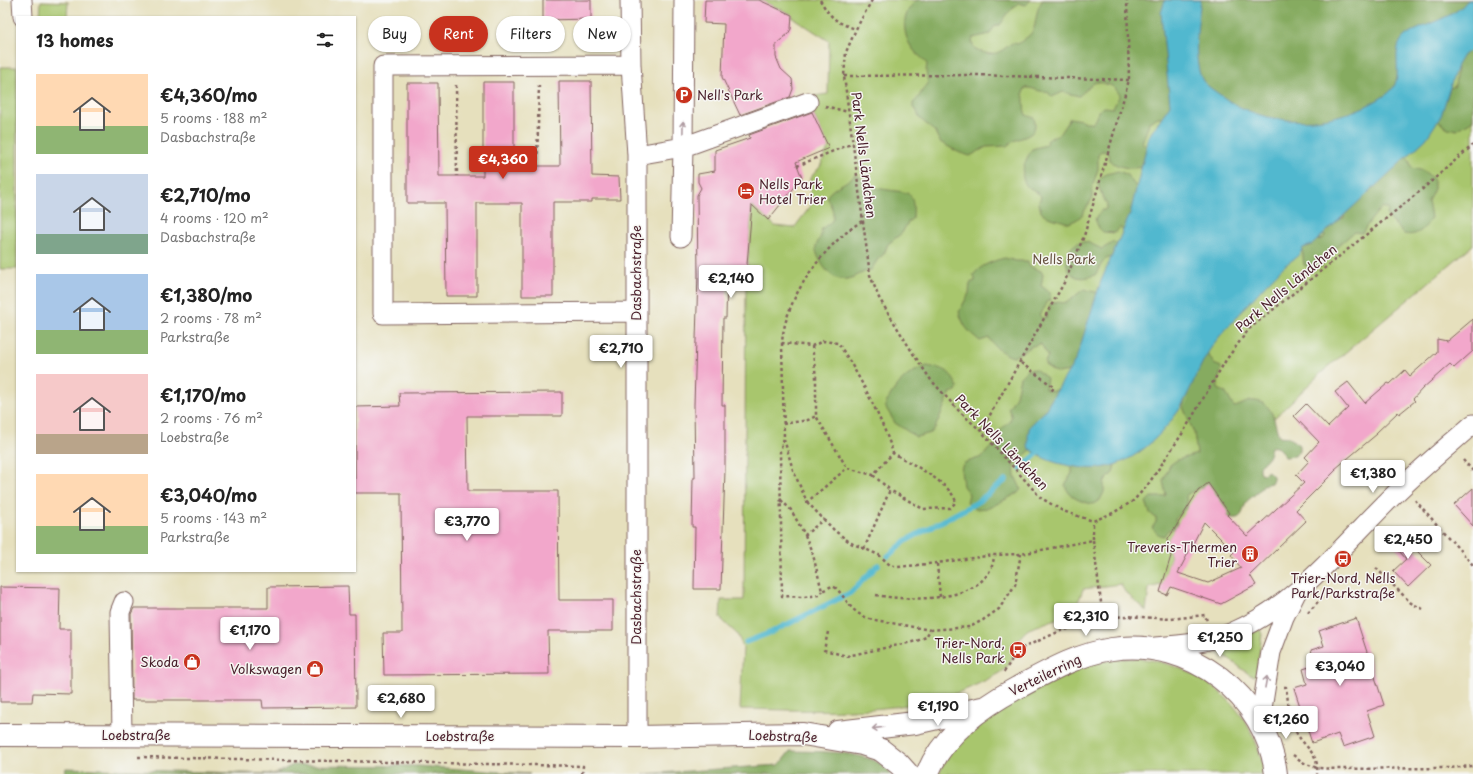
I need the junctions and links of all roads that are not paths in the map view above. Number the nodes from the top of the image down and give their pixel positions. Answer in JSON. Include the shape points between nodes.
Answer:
{"nodes":[{"id":1,"x":22,"y":0,"type":"edge"},
{"id":2,"x":630,"y":0,"type":"edge"},
{"id":3,"x":684,"y":0,"type":"edge"},
{"id":4,"x":23,"y":16,"type":"edge"},
{"id":5,"x":631,"y":65,"type":"junction"},
{"id":6,"x":808,"y":102,"type":"road end"},
{"id":7,"x":683,"y":147,"type":"junction"},
{"id":8,"x":637,"y":155,"type":"junction"},
{"id":9,"x":681,"y":237,"type":"dead end"},
{"id":10,"x":636,"y":312,"type":"junction"},
{"id":11,"x":1473,"y":424,"type":"edge"},
{"id":12,"x":1296,"y":591,"type":"junction"},
{"id":13,"x":124,"y":602,"type":"dead end"},
{"id":14,"x":1148,"y":648,"type":"junction"},
{"id":15,"x":985,"y":708,"type":"junction"},
{"id":16,"x":1260,"y":721,"type":"junction"},
{"id":17,"x":803,"y":734,"type":"junction"},
{"id":18,"x":0,"y":735,"type":"edge"},
{"id":19,"x":122,"y":735,"type":"junction"},
{"id":20,"x":637,"y":737,"type":"junction"},
{"id":21,"x":1278,"y":773,"type":"edge"},
{"id":22,"x":908,"y":774,"type":"edge"},
{"id":23,"x":927,"y":774,"type":"edge"}],
"edges":[{"from":1,"to":4,"type":"street"},
{"from":2,"to":5,"type":"street","name":"Dasbachstraße"},
{"from":7,"to":3,"type":"street","one_way":true},
{"from":5,"to":8,"type":"street","name":"Dasbachstraße"},
{"from":5,"to":10,"type":"street","via":[[382,66],[383,314]]},
{"from":6,"to":7,"type":"street"},
{"from":7,"to":8,"type":"street"},
{"from":7,"to":9,"type":"street"},
{"from":8,"to":10,"type":"street","name":"Dasbachstraße"},
{"from":10,"to":20,"type":"street","name":"Dasbachstraße"},
{"from":11,"to":12,"type":"street","via":[[1402,486]]},
{"from":12,"to":14,"type":"street","via":[[1254,622],[1231,633],[1191,645]]},
{"from":16,"to":12,"type":"street","one_way":true,"via":[[1271,652]]},
{"from":13,"to":19,"type":"street","via":[[120,612]]},
{"from":14,"to":15,"type":"main road","name":"Verteilerring","via":[[1112,649],[1088,655],[1045,672]]},
{"from":14,"to":16,"type":"main road","name":"Verteilerring","via":[[1174,653],[1218,676],[1239,694]]},
{"from":15,"to":17,"type":"main road","one_way":true,"via":[[915,723]]},
{"from":15,"to":23,"type":"main road","name":"Verteilerring","via":[[938,753]]},
{"from":16,"to":21,"type":"main road","name":"Verteilerring"},
{"from":17,"to":20,"type":"main road","name":"Loebstraße"},
{"from":17,"to":22,"type":"main road","name":"Loebstraße","via":[[862,744],[881,750]]},
{"from":18,"to":19,"type":"main road","name":"Loebstraße"},
{"from":19,"to":20,"type":"main road","name":"Loebstraße"}]}
